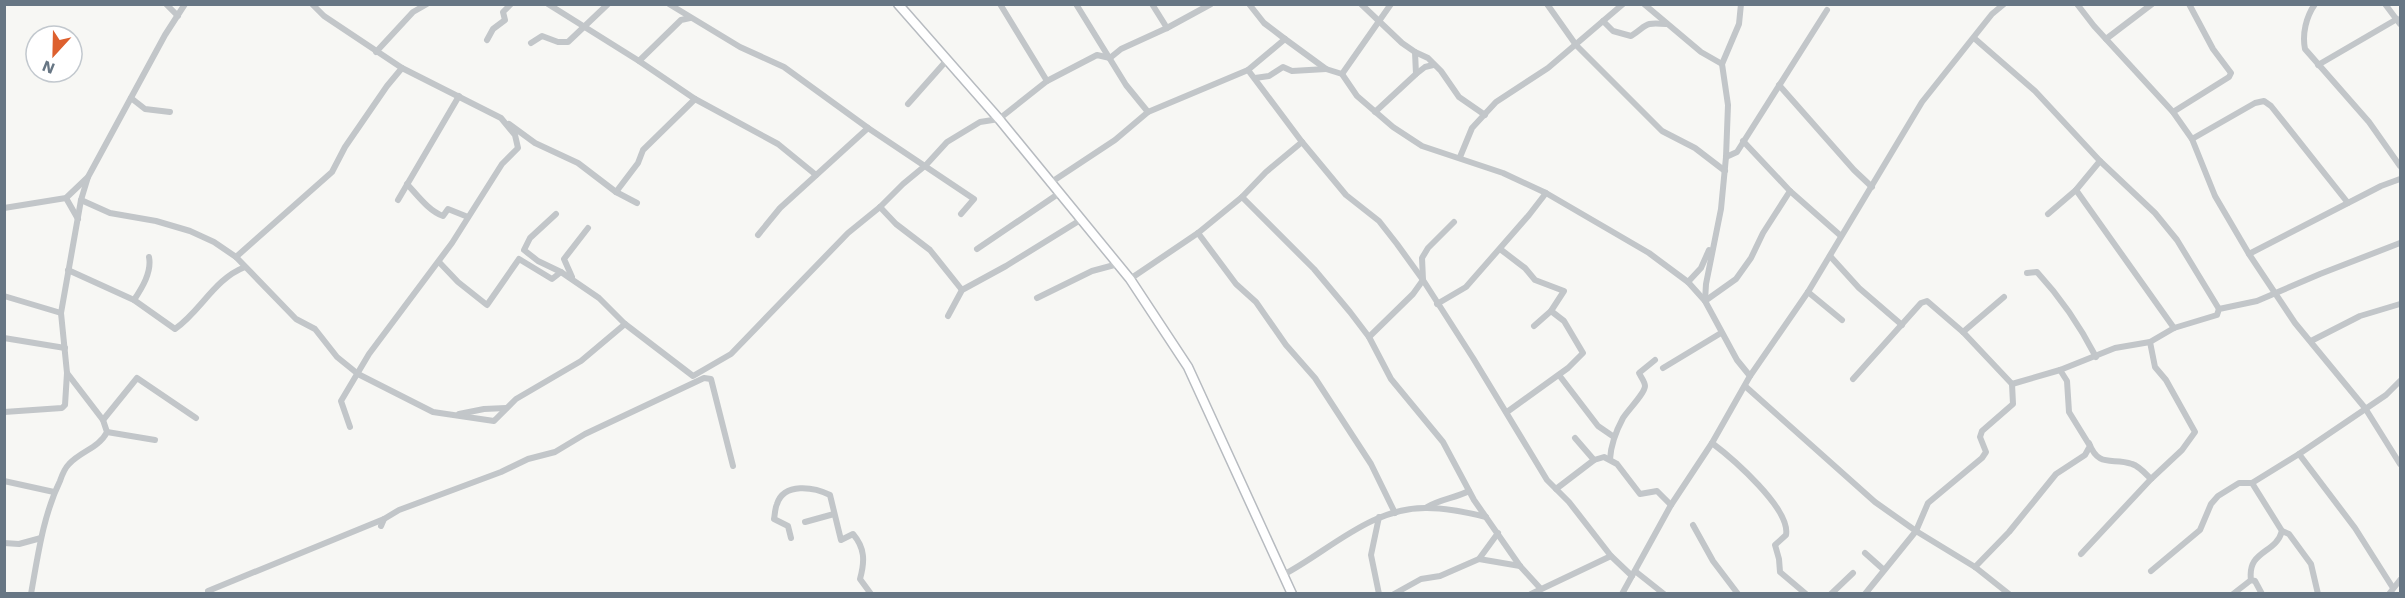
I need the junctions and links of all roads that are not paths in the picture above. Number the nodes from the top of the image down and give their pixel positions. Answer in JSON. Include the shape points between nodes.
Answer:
{"nodes":[{"id":1,"x":166,"y":4,"type":"edge"},
{"id":2,"x":185,"y":4,"type":"edge"},
{"id":3,"x":312,"y":4,"type":"edge"},
{"id":4,"x":427,"y":4,"type":"edge"},
{"id":5,"x":511,"y":4,"type":"edge"},
{"id":6,"x":548,"y":4,"type":"edge"},
{"id":7,"x":608,"y":4,"type":"edge"},
{"id":8,"x":669,"y":4,"type":"edge"},
{"id":9,"x":898,"y":4,"type":"edge"},
{"id":10,"x":1000,"y":4,"type":"edge"},
{"id":11,"x":1077,"y":4,"type":"edge"},
{"id":12,"x":1152,"y":4,"type":"edge"},
{"id":13,"x":1211,"y":4,"type":"edge"},
{"id":14,"x":1249,"y":4,"type":"edge"},
{"id":15,"x":1361,"y":4,"type":"edge"},
{"id":16,"x":1391,"y":4,"type":"edge"},
{"id":17,"x":1547,"y":4,"type":"edge"},
{"id":18,"x":1623,"y":4,"type":"edge"},
{"id":19,"x":1644,"y":4,"type":"edge"},
{"id":20,"x":1741,"y":4,"type":"edge"},
{"id":21,"x":2004,"y":4,"type":"edge"},
{"id":22,"x":2077,"y":4,"type":"edge"},
{"id":23,"x":2152,"y":4,"type":"edge"},
{"id":24,"x":2189,"y":4,"type":"edge"},
{"id":25,"x":2315,"y":4,"type":"edge"},
{"id":26,"x":2385,"y":4,"type":"edge"},
{"id":27,"x":1827,"y":10,"type":"dead end"},
{"id":28,"x":178,"y":16,"type":"junction"},
{"id":29,"x":690,"y":18,"type":"junction"},
{"id":30,"x":1379,"y":20,"type":"junction"},
{"id":31,"x":1603,"y":21,"type":"junction"},
{"id":32,"x":2399,"y":21,"type":"edge"},
{"id":33,"x":1667,"y":24,"type":"junction"},
{"id":34,"x":585,"y":28,"type":"junction"},
{"id":35,"x":1167,"y":28,"type":"junction"},
{"id":36,"x":1974,"y":38,"type":"junction"},
{"id":37,"x":1285,"y":39,"type":"junction"},
{"id":38,"x":2106,"y":39,"type":"junction"},
{"id":39,"x":487,"y":40,"type":"dead end"},
{"id":40,"x":531,"y":43,"type":"dead end"},
{"id":41,"x":1576,"y":45,"type":"junction"},
{"id":42,"x":376,"y":52,"type":"junction"},
{"id":43,"x":1415,"y":52,"type":"junction"},
{"id":44,"x":1110,"y":58,"type":"junction"},
{"id":45,"x":947,"y":60,"type":"junction"},
{"id":46,"x":639,"y":61,"type":"junction"},
{"id":47,"x":1722,"y":64,"type":"junction"},
{"id":48,"x":1433,"y":65,"type":"junction"},
{"id":49,"x":2318,"y":65,"type":"junction"},
{"id":50,"x":402,"y":68,"type":"junction"},
{"id":51,"x":1326,"y":69,"type":"junction"},
{"id":52,"x":1248,"y":70,"type":"junction"},
{"id":53,"x":1342,"y":74,"type":"junction"},
{"id":54,"x":1416,"y":74,"type":"junction"},
{"id":55,"x":1254,"y":78,"type":"junction"},
{"id":56,"x":1047,"y":81,"type":"junction"},
{"id":57,"x":1779,"y":85,"type":"junction"},
{"id":58,"x":459,"y":96,"type":"junction"},
{"id":59,"x":131,"y":98,"type":"junction"},
{"id":60,"x":695,"y":99,"type":"junction"},
{"id":61,"x":908,"y":104,"type":"dead end"},
{"id":62,"x":170,"y":112,"type":"dead end"},
{"id":63,"x":1148,"y":112,"type":"junction"},
{"id":64,"x":1375,"y":112,"type":"junction"},
{"id":65,"x":2173,"y":112,"type":"junction"},
{"id":66,"x":1485,"y":115,"type":"junction"},
{"id":67,"x":501,"y":118,"type":"junction"},
{"id":68,"x":999,"y":119,"type":"junction"},
{"id":69,"x":868,"y":128,"type":"junction"},
{"id":70,"x":2192,"y":139,"type":"junction"},
{"id":71,"x":1743,"y":141,"type":"junction"},
{"id":72,"x":1302,"y":142,"type":"junction"},
{"id":73,"x":1460,"y":157,"type":"junction"},
{"id":74,"x":1726,"y":157,"type":"junction"},
{"id":75,"x":2100,"y":161,"type":"junction"},
{"id":76,"x":926,"y":165,"type":"junction"},
{"id":77,"x":2400,"y":166,"type":"edge"},
{"id":78,"x":1725,"y":171,"type":"junction"},
{"id":79,"x":816,"y":175,"type":"junction"},
{"id":80,"x":88,"y":177,"type":"junction"},
{"id":81,"x":2400,"y":179,"type":"edge"},
{"id":82,"x":1050,"y":183,"type":"junction"},
{"id":83,"x":408,"y":184,"type":"junction"},
{"id":84,"x":1872,"y":187,"type":"junction"},
{"id":85,"x":2076,"y":190,"type":"junction"},
{"id":86,"x":1790,"y":191,"type":"junction"},
{"id":87,"x":616,"y":192,"type":"junction"},
{"id":88,"x":1546,"y":193,"type":"junction"},
{"id":89,"x":1058,"y":194,"type":"junction"},
{"id":90,"x":1242,"y":197,"type":"junction"},
{"id":91,"x":66,"y":198,"type":"junction"},
{"id":92,"x":81,"y":200,"type":"junction"},
{"id":93,"x":398,"y":200,"type":"dead end"},
{"id":94,"x":637,"y":203,"type":"dead end"},
{"id":95,"x":2348,"y":203,"type":"junction"},
{"id":96,"x":880,"y":207,"type":"junction"},
{"id":97,"x":4,"y":208,"type":"edge"},
{"id":98,"x":556,"y":214,"type":"dead end"},
{"id":99,"x":961,"y":214,"type":"dead end"},
{"id":100,"x":2048,"y":214,"type":"dead end"},
{"id":101,"x":468,"y":217,"type":"junction"},
{"id":102,"x":78,"y":219,"type":"junction"},
{"id":103,"x":1082,"y":219,"type":"junction"},
{"id":104,"x":1454,"y":222,"type":"dead end"},
{"id":105,"x":588,"y":228,"type":"dead end"},
{"id":106,"x":1198,"y":233,"type":"junction"},
{"id":107,"x":759,"y":235,"type":"dead end"},
{"id":108,"x":1841,"y":236,"type":"junction"},
{"id":109,"x":1713,"y":243,"type":"junction"},
{"id":110,"x":2400,"y":243,"type":"edge"},
{"id":111,"x":976,"y":249,"type":"dead end"},
{"id":112,"x":1500,"y":249,"type":"junction"},
{"id":113,"x":2249,"y":254,"type":"junction"},
{"id":114,"x":1830,"y":256,"type":"junction"},
{"id":115,"x":149,"y":257,"type":"dead end"},
{"id":116,"x":236,"y":257,"type":"junction"},
{"id":117,"x":439,"y":262,"type":"junction"},
{"id":118,"x":1118,"y":264,"type":"junction"},
{"id":119,"x":245,"y":267,"type":"junction"},
{"id":120,"x":68,"y":270,"type":"junction"},
{"id":121,"x":561,"y":272,"type":"junction"},
{"id":122,"x":2027,"y":273,"type":"dead end"},
{"id":123,"x":572,"y":278,"type":"junction"},
{"id":124,"x":1130,"y":279,"type":"junction"},
{"id":125,"x":1423,"y":280,"type":"junction"},
{"id":126,"x":1688,"y":282,"type":"junction"},
{"id":127,"x":962,"y":290,"type":"junction"},
{"id":128,"x":1808,"y":292,"type":"junction"},
{"id":129,"x":2276,"y":293,"type":"junction"},
{"id":130,"x":4,"y":296,"type":"edge"},
{"id":131,"x":2004,"y":297,"type":"dead end"},
{"id":132,"x":1037,"y":298,"type":"dead end"},
{"id":133,"x":134,"y":300,"type":"junction"},
{"id":134,"x":1705,"y":301,"type":"junction"},
{"id":135,"x":1437,"y":304,"type":"junction"},
{"id":136,"x":2400,"y":304,"type":"edge"},
{"id":137,"x":2219,"y":309,"type":"junction"},
{"id":138,"x":1551,"y":310,"type":"junction"},
{"id":139,"x":61,"y":313,"type":"junction"},
{"id":140,"x":948,"y":316,"type":"dead end"},
{"id":141,"x":1842,"y":320,"type":"dead end"},
{"id":142,"x":625,"y":324,"type":"junction"},
{"id":143,"x":1902,"y":325,"type":"junction"},
{"id":144,"x":1534,"y":326,"type":"dead end"},
{"id":145,"x":2174,"y":328,"type":"junction"},
{"id":146,"x":1963,"y":332,"type":"junction"},
{"id":147,"x":1721,"y":333,"type":"junction"},
{"id":148,"x":1369,"y":337,"type":"junction"},
{"id":149,"x":4,"y":338,"type":"edge"},
{"id":150,"x":2311,"y":341,"type":"junction"},
{"id":151,"x":2150,"y":342,"type":"junction"},
{"id":152,"x":65,"y":348,"type":"junction"},
{"id":153,"x":2096,"y":357,"type":"junction"},
{"id":154,"x":1655,"y":360,"type":"dead end"},
{"id":155,"x":1663,"y":368,"type":"dead end"},
{"id":156,"x":2061,"y":370,"type":"junction"},
{"id":157,"x":67,"y":373,"type":"junction"},
{"id":158,"x":358,"y":374,"type":"junction"},
{"id":159,"x":1559,"y":375,"type":"junction"},
{"id":160,"x":1750,"y":376,"type":"junction"},
{"id":161,"x":1853,"y":379,"type":"dead end"},
{"id":162,"x":2400,"y":381,"type":"edge"},
{"id":163,"x":2012,"y":384,"type":"junction"},
{"id":164,"x":1744,"y":386,"type":"junction"},
{"id":165,"x":506,"y":408,"type":"junction"},
{"id":166,"x":2365,"y":408,"type":"junction"},
{"id":167,"x":4,"y":412,"type":"edge"},
{"id":168,"x":1507,"y":412,"type":"junction"},
{"id":169,"x":457,"y":414,"type":"junction"},
{"id":170,"x":196,"y":418,"type":"dead end"},
{"id":171,"x":103,"y":420,"type":"junction"},
{"id":172,"x":350,"y":427,"type":"dead end"},
{"id":173,"x":107,"y":432,"type":"junction"},
{"id":174,"x":1614,"y":437,"type":"junction"},
{"id":175,"x":1575,"y":438,"type":"dead end"},
{"id":176,"x":155,"y":440,"type":"dead end"},
{"id":177,"x":2088,"y":440,"type":"junction"},
{"id":178,"x":1712,"y":443,"type":"junction"},
{"id":179,"x":2299,"y":454,"type":"junction"},
{"id":180,"x":1610,"y":459,"type":"junction"},
{"id":181,"x":1594,"y":460,"type":"junction"},
{"id":182,"x":2400,"y":464,"type":"edge"},
{"id":183,"x":733,"y":466,"type":"dead end"},
{"id":184,"x":2151,"y":479,"type":"junction"},
{"id":185,"x":4,"y":480,"type":"edge"},
{"id":186,"x":2252,"y":483,"type":"junction"},
{"id":187,"x":1556,"y":489,"type":"junction"},
{"id":188,"x":1469,"y":491,"type":"junction"},
{"id":189,"x":54,"y":492,"type":"junction"},
{"id":190,"x":1671,"y":505,"type":"junction"},
{"id":191,"x":1427,"y":508,"type":"junction"},
{"id":192,"x":1395,"y":513,"type":"junction"},
{"id":193,"x":834,"y":514,"type":"junction"},
{"id":194,"x":1379,"y":517,"type":"junction"},
{"id":195,"x":1486,"y":517,"type":"junction"},
{"id":196,"x":805,"y":522,"type":"dead end"},
{"id":197,"x":1693,"y":525,"type":"dead end"},
{"id":198,"x":1916,"y":531,"type":"junction"},
{"id":199,"x":2283,"y":531,"type":"junction"},
{"id":200,"x":1498,"y":533,"type":"junction"},
{"id":201,"x":41,"y":538,"type":"junction"},
{"id":202,"x":791,"y":538,"type":"dead end"},
{"id":203,"x":4,"y":543,"type":"edge"},
{"id":204,"x":1865,"y":552,"type":"dead end"},
{"id":205,"x":2081,"y":554,"type":"dead end"},
{"id":206,"x":1611,"y":556,"type":"junction"},
{"id":207,"x":1479,"y":559,"type":"junction"},
{"id":208,"x":1520,"y":566,"type":"junction"},
{"id":209,"x":1975,"y":567,"type":"junction"},
{"id":210,"x":1884,"y":570,"type":"junction"},
{"id":211,"x":2151,"y":571,"type":"dead end"},
{"id":212,"x":1633,"y":573,"type":"junction"},
{"id":213,"x":1853,"y":573,"type":"dead end"},
{"id":214,"x":1283,"y":575,"type":"junction"},
{"id":215,"x":2251,"y":580,"type":"junction"},
{"id":216,"x":2400,"y":580,"type":"edge"},
{"id":217,"x":1540,"y":588,"type":"junction"},
{"id":218,"x":208,"y":591,"type":"dead end"},
{"id":219,"x":2391,"y":591,"type":"edge"},
{"id":220,"x":31,"y":594,"type":"edge"},
{"id":221,"x":871,"y":594,"type":"edge"},
{"id":222,"x":1292,"y":594,"type":"edge"},
{"id":223,"x":1379,"y":594,"type":"edge"},
{"id":224,"x":1394,"y":594,"type":"edge"},
{"id":225,"x":1531,"y":594,"type":"edge"},
{"id":226,"x":1622,"y":594,"type":"edge"},
{"id":227,"x":1664,"y":594,"type":"edge"},
{"id":228,"x":1737,"y":594,"type":"edge"},
{"id":229,"x":1806,"y":594,"type":"edge"},
{"id":230,"x":1831,"y":594,"type":"edge"},
{"id":231,"x":1865,"y":594,"type":"edge"},
{"id":232,"x":2009,"y":594,"type":"edge"},
{"id":233,"x":2233,"y":594,"type":"edge"},
{"id":234,"x":2262,"y":594,"type":"edge"},
{"id":235,"x":2318,"y":594,"type":"edge"}],
"edges":[{"from":1,"to":28,"type":"street"},
{"from":2,"to":28,"type":"street"},
{"from":3,"to":42,"type":"street"},
{"from":4,"to":42,"type":"street","via":[[413,12]]},
{"from":5,"to":39,"type":"street","via":[[503,12],[505,20]]},
{"from":6,"to":34,"type":"street"},
{"from":7,"to":34,"type":"street"},
{"from":8,"to":29,"type":"street"},
{"from":9,"to":45,"type":"street"},
{"from":10,"to":56,"type":"street"},
{"from":11,"to":44,"type":"street"},
{"from":12,"to":35,"type":"street"},
{"from":13,"to":35,"type":"street"},
{"from":14,"to":37,"type":"street"},
{"from":15,"to":30,"type":"street"},
{"from":16,"to":30,"type":"street"},
{"from":17,"to":41,"type":"street"},
{"from":18,"to":31,"type":"street"},
{"from":19,"to":33,"type":"street"},
{"from":20,"to":47,"type":"street","via":[[1739,24]]},
{"from":21,"to":36,"type":"street"},
{"from":22,"to":38,"type":"street"},
{"from":23,"to":38,"type":"street"},
{"from":24,"to":65,"type":"street","via":[[2213,49],[2231,72]]},
{"from":25,"to":49,"type":"street","via":[[2309,12],[2303,40]]},
{"from":26,"to":32,"type":"street"},
{"from":27,"to":57,"type":"street"},
{"from":28,"to":59,"type":"street"},
{"from":29,"to":46,"type":"street","via":[[681,21]]},
{"from":29,"to":69,"type":"street","via":[[784,67]]},
{"from":30,"to":43,"type":"street"},
{"from":30,"to":53,"type":"street"},
{"from":31,"to":33,"type":"street","via":[[1613,31],[1631,36],[1642,25]]},
{"from":31,"to":41,"type":"street"},
{"from":32,"to":49,"type":"street"},
{"from":33,"to":47,"type":"street"},
{"from":34,"to":40,"type":"street","via":[[568,42],[542,36]]},
{"from":34,"to":46,"type":"street"},
{"from":35,"to":44,"type":"street"},
{"from":36,"to":75,"type":"street","via":[[2035,91]]},
{"from":36,"to":84,"type":"street","via":[[1922,102]]},
{"from":37,"to":51,"type":"street"},
{"from":37,"to":52,"type":"street"},
{"from":38,"to":65,"type":"street"},
{"from":41,"to":66,"type":"street","via":[[1496,102]]},
{"from":41,"to":78,"type":"street","via":[[1662,130]]},
{"from":42,"to":50,"type":"street"},
{"from":43,"to":48,"type":"street"},
{"from":43,"to":54,"type":"street"},
{"from":44,"to":56,"type":"street","via":[[1097,55]]},
{"from":44,"to":63,"type":"street"},
{"from":45,"to":61,"type":"street"},
{"from":45,"to":68,"type":"street"},
{"from":46,"to":60,"type":"street"},
{"from":47,"to":74,"type":"street","via":[[1728,105]]},
{"from":48,"to":54,"type":"street"},
{"from":48,"to":66,"type":"street","via":[[1459,97]]},
{"from":49,"to":77,"type":"street","via":[[2369,122]]},
{"from":50,"to":58,"type":"street"},
{"from":50,"to":116,"type":"street","via":[[345,147],[332,172]]},
{"from":51,"to":53,"type":"street"},
{"from":51,"to":55,"type":"street","via":[[1283,67],[1269,76]]},
{"from":52,"to":55,"type":"street"},
{"from":52,"to":63,"type":"street"},
{"from":53,"to":64,"type":"street"},
{"from":54,"to":64,"type":"street"},
{"from":55,"to":72,"type":"street"},
{"from":56,"to":68,"type":"street"},
{"from":57,"to":71,"type":"street"},
{"from":57,"to":84,"type":"street"},
{"from":58,"to":67,"type":"street"},
{"from":58,"to":83,"type":"street"},
{"from":59,"to":62,"type":"street","via":[[145,110]]},
{"from":59,"to":80,"type":"street"},
{"from":60,"to":79,"type":"street","via":[[778,144]]},
{"from":60,"to":87,"type":"street","via":[[643,150]]},
{"from":63,"to":82,"type":"street","via":[[1115,140]]},
{"from":64,"to":73,"type":"street","via":[[1422,146]]},
{"from":65,"to":70,"type":"street"},
{"from":66,"to":73,"type":"street","via":[[1473,128]]},
{"from":67,"to":87,"type":"street","via":[[535,143],[578,163]]},
{"from":67,"to":101,"type":"street","via":[[515,135],[518,148],[502,164]]},
{"from":68,"to":76,"type":"street","via":[[980,122],[966,130],[947,142]]},
{"from":68,"to":82,"type":"street"},
{"from":69,"to":76,"type":"street"},
{"from":69,"to":79,"type":"street"},
{"from":70,"to":95,"type":"street","via":[[2264,101]]},
{"from":70,"to":113,"type":"street","via":[[2215,196]]},
{"from":71,"to":74,"type":"street","via":[[1737,152]]},
{"from":71,"to":86,"type":"street"},
{"from":72,"to":90,"type":"street"},
{"from":72,"to":125,"type":"street","via":[[1346,195],[1379,221]]},
{"from":73,"to":88,"type":"street"},
{"from":74,"to":78,"type":"street"},
{"from":75,"to":85,"type":"street"},
{"from":75,"to":137,"type":"street","via":[[2155,213],[2177,240]]},
{"from":76,"to":96,"type":"street"},
{"from":76,"to":99,"type":"street","via":[[974,199]]},
{"from":78,"to":109,"type":"street"},
{"from":79,"to":107,"type":"street","via":[[780,208]]},
{"from":80,"to":91,"type":"street"},
{"from":80,"to":92,"type":"street"},
{"from":81,"to":95,"type":"street"},
{"from":82,"to":89,"type":"street"},
{"from":83,"to":93,"type":"street"},
{"from":83,"to":101,"type":"street","via":[[429,209],[441,216],[448,209]]},
{"from":84,"to":108,"type":"street"},
{"from":85,"to":100,"type":"street"},
{"from":85,"to":145,"type":"street"},
{"from":86,"to":108,"type":"street"},
{"from":86,"to":134,"type":"street","via":[[1736,279]]},
{"from":87,"to":94,"type":"street"},
{"from":88,"to":112,"type":"street"},
{"from":88,"to":126,"type":"street","via":[[1649,253]]},
{"from":89,"to":103,"type":"street"},
{"from":89,"to":111,"type":"street"},
{"from":90,"to":106,"type":"street"},
{"from":90,"to":148,"type":"street","via":[[1314,269]]},
{"from":91,"to":97,"type":"street"},
{"from":91,"to":102,"type":"street"},
{"from":92,"to":102,"type":"street"},
{"from":92,"to":116,"type":"street","via":[[110,213],[190,231]]},
{"from":95,"to":113,"type":"street"},
{"from":96,"to":127,"type":"street","via":[[930,250]]},
{"from":96,"to":142,"type":"street","via":[[848,234],[731,354],[693,376]]},
{"from":98,"to":121,"type":"street","via":[[530,238],[524,250]]},
{"from":101,"to":117,"type":"street"},
{"from":102,"to":120,"type":"street"},
{"from":103,"to":118,"type":"street"},
{"from":103,"to":127,"type":"street"},
{"from":104,"to":125,"type":"street","via":[[1422,258]]},
{"from":105,"to":123,"type":"street","via":[[564,259]]},
{"from":106,"to":124,"type":"street"},
{"from":106,"to":192,"type":"street","via":[[1315,378],[1371,464]]},
{"from":108,"to":114,"type":"street"},
{"from":109,"to":126,"type":"street","via":[[1701,268]]},
{"from":109,"to":134,"type":"street"},
{"from":110,"to":129,"type":"street"},
{"from":112,"to":135,"type":"street","via":[[1466,287]]},
{"from":112,"to":138,"type":"street","via":[[1535,280],[1564,291]]},
{"from":113,"to":129,"type":"street"},
{"from":114,"to":128,"type":"street"},
{"from":114,"to":143,"type":"street","via":[[1859,288]]},
{"from":115,"to":133,"type":"street","via":[[143,288]]},
{"from":116,"to":119,"type":"street"},
{"from":117,"to":121,"type":"street","via":[[487,305],[519,259],[552,279]]},
{"from":117,"to":158,"type":"street"},
{"from":118,"to":124,"type":"street"},
{"from":118,"to":132,"type":"street","via":[[1092,271]]},
{"from":119,"to":133,"type":"street","via":[[234,271],[190,319],[175,329]]},
{"from":119,"to":158,"type":"street","via":[[296,319],[315,328],[337,357]]},
{"from":120,"to":133,"type":"street"},
{"from":120,"to":139,"type":"street"},
{"from":121,"to":123,"type":"street"},
{"from":122,"to":153,"type":"street","via":[[2037,272],[2058,295]]},
{"from":123,"to":142,"type":"street"},
{"from":124,"to":214,"type":"street","via":[[1188,367]]},
{"from":125,"to":135,"type":"street"},
{"from":125,"to":148,"type":"street"},
{"from":126,"to":134,"type":"street"},
{"from":127,"to":140,"type":"street"},
{"from":128,"to":141,"type":"street"},
{"from":128,"to":160,"type":"street"},
{"from":129,"to":137,"type":"street","via":[[2257,302]]},
{"from":129,"to":150,"type":"street"},
{"from":130,"to":139,"type":"street"},
{"from":131,"to":146,"type":"street"},
{"from":134,"to":147,"type":"street"},
{"from":135,"to":168,"type":"street"},
{"from":136,"to":150,"type":"street","via":[[2360,316]]},
{"from":137,"to":145,"type":"street","via":[[2217,315]]},
{"from":138,"to":144,"type":"street"},
{"from":138,"to":159,"type":"street","via":[[1564,321],[1583,353]]},
{"from":139,"to":152,"type":"street"},
{"from":142,"to":165,"type":"street","via":[[581,361]]},
{"from":143,"to":146,"type":"street","via":[[1927,301]]},
{"from":143,"to":161,"type":"street"},
{"from":145,"to":151,"type":"street"},
{"from":146,"to":163,"type":"street"},
{"from":147,"to":155,"type":"street"},
{"from":147,"to":160,"type":"street"},
{"from":148,"to":188,"type":"street","via":[[1391,379],[1443,442]]},
{"from":149,"to":152,"type":"street"},
{"from":150,"to":166,"type":"street"},
{"from":151,"to":153,"type":"street","via":[[2115,348]]},
{"from":151,"to":184,"type":"street","via":[[2155,367],[2195,432]]},
{"from":152,"to":157,"type":"street"},
{"from":153,"to":156,"type":"street"},
{"from":154,"to":174,"type":"street","via":[[1639,373],[1645,386],[1642,394]]},
{"from":156,"to":163,"type":"street"},
{"from":156,"to":177,"type":"street","via":[[2067,381],[2068,412]]},
{"from":157,"to":167,"type":"street","via":[[62,408]]},
{"from":157,"to":171,"type":"street"},
{"from":158,"to":169,"type":"street","via":[[434,412]]},
{"from":158,"to":172,"type":"street","via":[[341,401]]},
{"from":159,"to":168,"type":"street"},
{"from":159,"to":174,"type":"street","via":[[1598,426]]},
{"from":160,"to":164,"type":"street"},
{"from":162,"to":166,"type":"street"},
{"from":163,"to":198,"type":"street","via":[[2013,404],[1982,431],[1980,437],[1986,452],[1928,503]]},
{"from":164,"to":178,"type":"street"},
{"from":164,"to":198,"type":"street","via":[[1875,502]]},
{"from":165,"to":169,"type":"street"},
{"from":165,"to":169,"type":"street","via":[[494,421]]},
{"from":166,"to":179,"type":"street"},
{"from":166,"to":182,"type":"street"},
{"from":168,"to":187,"type":"street"},
{"from":170,"to":171,"type":"street","via":[[137,378]]},
{"from":171,"to":173,"type":"street"},
{"from":173,"to":176,"type":"street"},
{"from":173,"to":189,"type":"street","via":[[102,443],[68,465]]},
{"from":174,"to":180,"type":"street"},
{"from":175,"to":181,"type":"street"},
{"from":177,"to":184,"type":"street","via":[[2093,454],[2104,461],[2135,465]]},
{"from":177,"to":209,"type":"street","via":[[2090,446],[2085,455],[2056,474]]},
{"from":178,"to":190,"type":"street"},
{"from":178,"to":229,"type":"street","via":[[1768,495],[1787,527],[1786,535],[1775,545],[1780,572]]},
{"from":179,"to":186,"type":"street"},
{"from":179,"to":219,"type":"street","via":[[2355,528]]},
{"from":180,"to":181,"type":"street"},
{"from":180,"to":190,"type":"street","via":[[1640,494],[1658,491]]},
{"from":181,"to":187,"type":"street"},
{"from":183,"to":218,"type":"street","via":[[711,380],[704,378],[555,452],[399,510],[383,522]]},
{"from":184,"to":205,"type":"street"},
{"from":185,"to":189,"type":"street"},
{"from":186,"to":199,"type":"street"},
{"from":186,"to":211,"type":"street","via":[[2239,483],[2218,496],[2200,530]]},
{"from":187,"to":206,"type":"street"},
{"from":188,"to":191,"type":"street"},
{"from":188,"to":195,"type":"street"},
{"from":189,"to":201,"type":"street"},
{"from":190,"to":212,"type":"street"},
{"from":191,"to":192,"type":"street"},
{"from":191,"to":195,"type":"street"},
{"from":192,"to":194,"type":"street"},
{"from":193,"to":196,"type":"street"},
{"from":193,"to":202,"type":"street","via":[[830,495],[810,488],[789,492],[777,502],[774,519],[788,526]]},
{"from":193,"to":221,"type":"street","via":[[841,540],[853,534],[861,544],[864,564],[860,579]]},
{"from":194,"to":214,"type":"street"},
{"from":194,"to":223,"type":"street","via":[[1371,555]]},
{"from":195,"to":200,"type":"street"},
{"from":197,"to":228,"type":"street"},
{"from":198,"to":209,"type":"street"},
{"from":198,"to":210,"type":"street"},
{"from":199,"to":215,"type":"street","via":[[2280,540],[2253,561]]},
{"from":199,"to":235,"type":"street","via":[[2311,564]]},
{"from":200,"to":207,"type":"street"},
{"from":200,"to":208,"type":"street"},
{"from":201,"to":203,"type":"street","via":[[20,544]]},
{"from":201,"to":220,"type":"street"},
{"from":204,"to":210,"type":"street"},
{"from":206,"to":212,"type":"street"},
{"from":206,"to":217,"type":"street"},
{"from":207,"to":208,"type":"street"},
{"from":207,"to":224,"type":"street","via":[[1440,576],[1421,579]]},
{"from":208,"to":217,"type":"street"},
{"from":209,"to":232,"type":"street"},
{"from":210,"to":231,"type":"street"},
{"from":212,"to":226,"type":"street"},
{"from":212,"to":227,"type":"street"},
{"from":213,"to":230,"type":"street"},
{"from":214,"to":222,"type":"street"},
{"from":215,"to":233,"type":"street"},
{"from":215,"to":234,"type":"street"},
{"from":216,"to":219,"type":"street"},
{"from":217,"to":225,"type":"street"}]}
